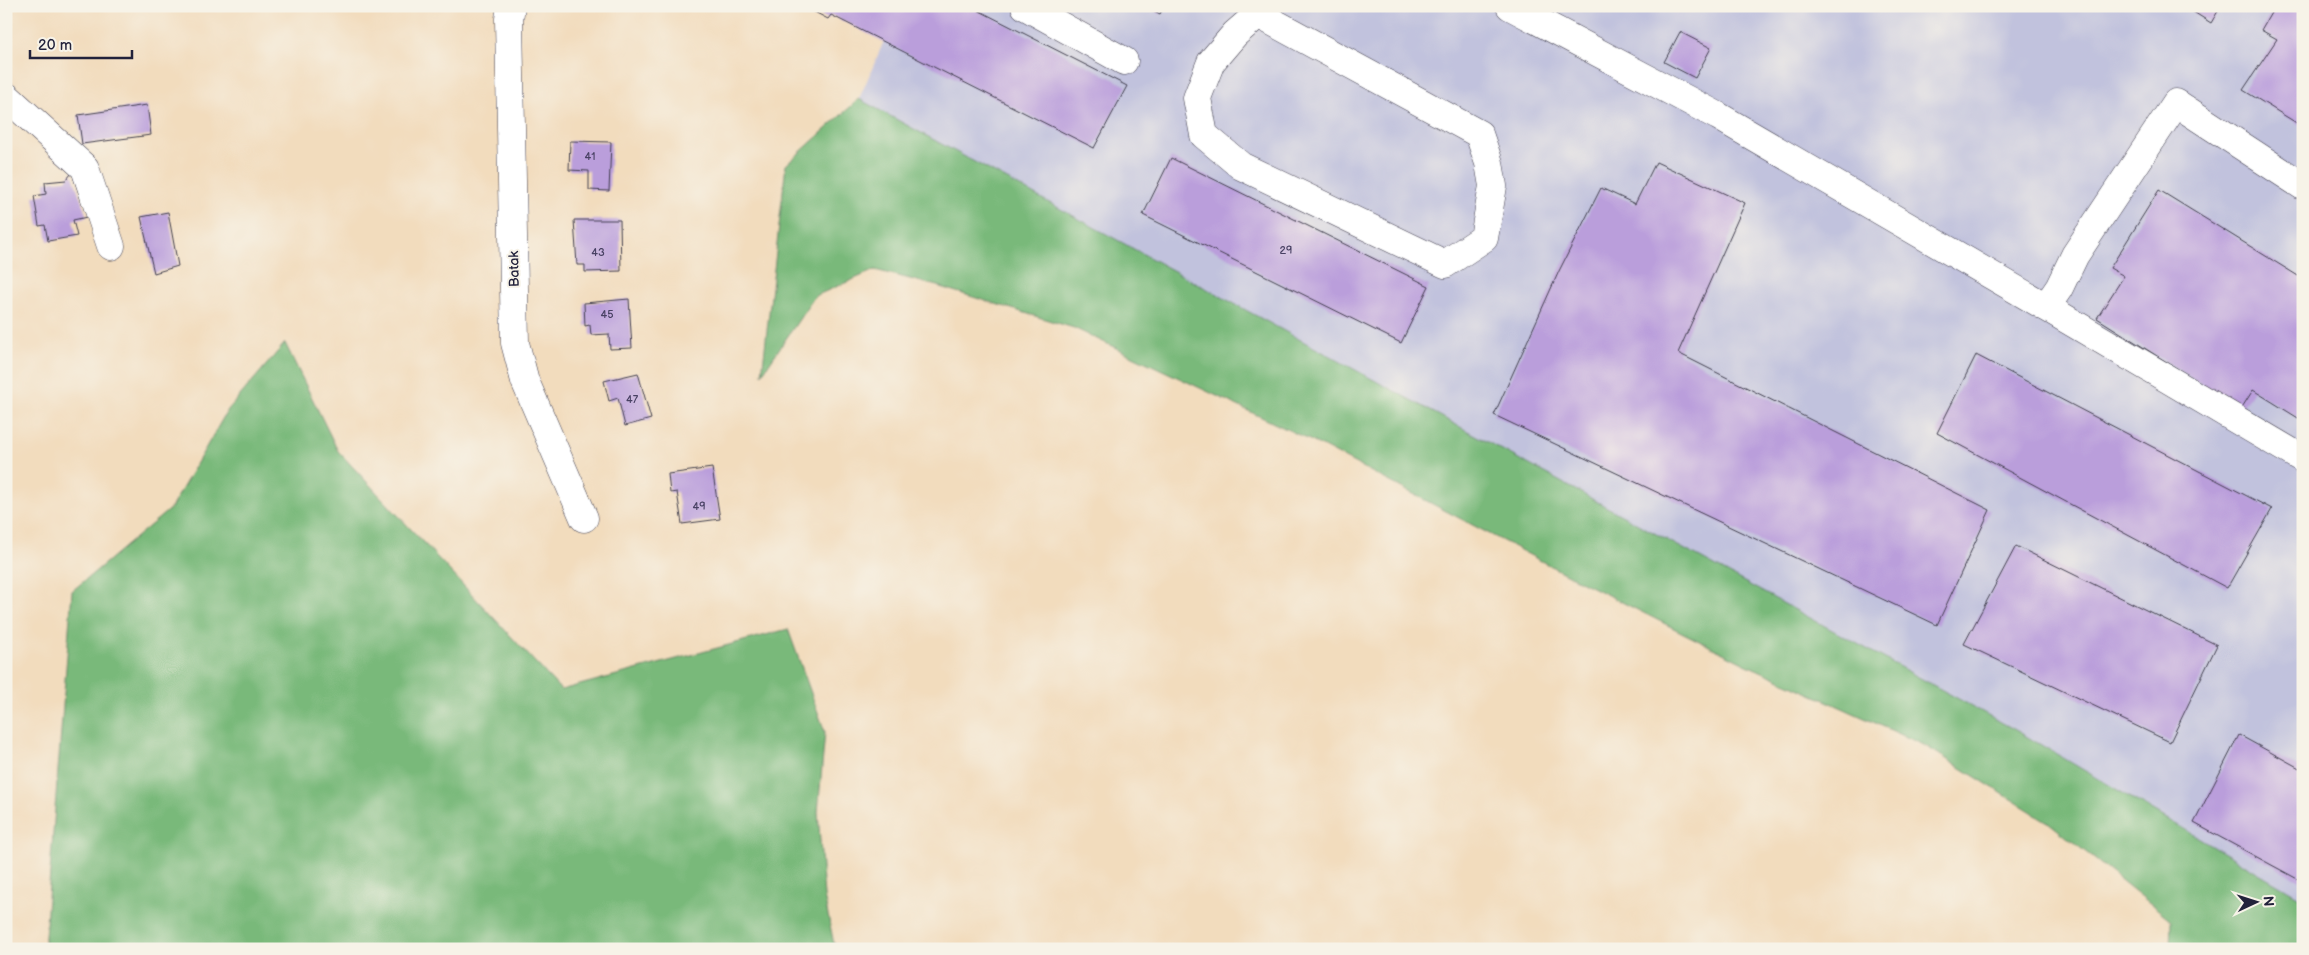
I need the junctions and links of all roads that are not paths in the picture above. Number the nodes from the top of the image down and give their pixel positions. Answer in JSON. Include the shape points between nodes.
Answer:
{"nodes":[{"id":1,"x":511,"y":6,"type":"edge"},
{"id":2,"x":1025,"y":6,"type":"edge"},
{"id":3,"x":1510,"y":6,"type":"edge"},
{"id":4,"x":1260,"y":10,"type":"edge"},
{"id":5,"x":1124,"y":60,"type":"dead end"},
{"id":6,"x":6,"y":96,"type":"edge"},
{"id":7,"x":2303,"y":186,"type":"edge"},
{"id":8,"x":111,"y":246,"type":"dead end"},
{"id":9,"x":2046,"y":307,"type":"junction"},
{"id":10,"x":2303,"y":459,"type":"edge"},
{"id":11,"x":584,"y":518,"type":"dead end"}],
"edges":[{"from":1,"to":11,"type":"street","name":"Batak","via":[[515,343],[525,381]]},
{"from":2,"to":5,"type":"street"},
{"from":3,"to":9,"type":"street","via":[[1718,116]]},
{"from":4,"to":4,"type":"street","via":[[1211,62],[1197,98],[1204,135],[1241,166],[1445,264],[1484,238],[1493,186],[1479,134]]},
{"from":6,"to":8,"type":"street","via":[[85,168]]},
{"from":7,"to":9,"type":"street","via":[[2176,103],[2076,255]]},
{"from":9,"to":10,"type":"street"}]}
